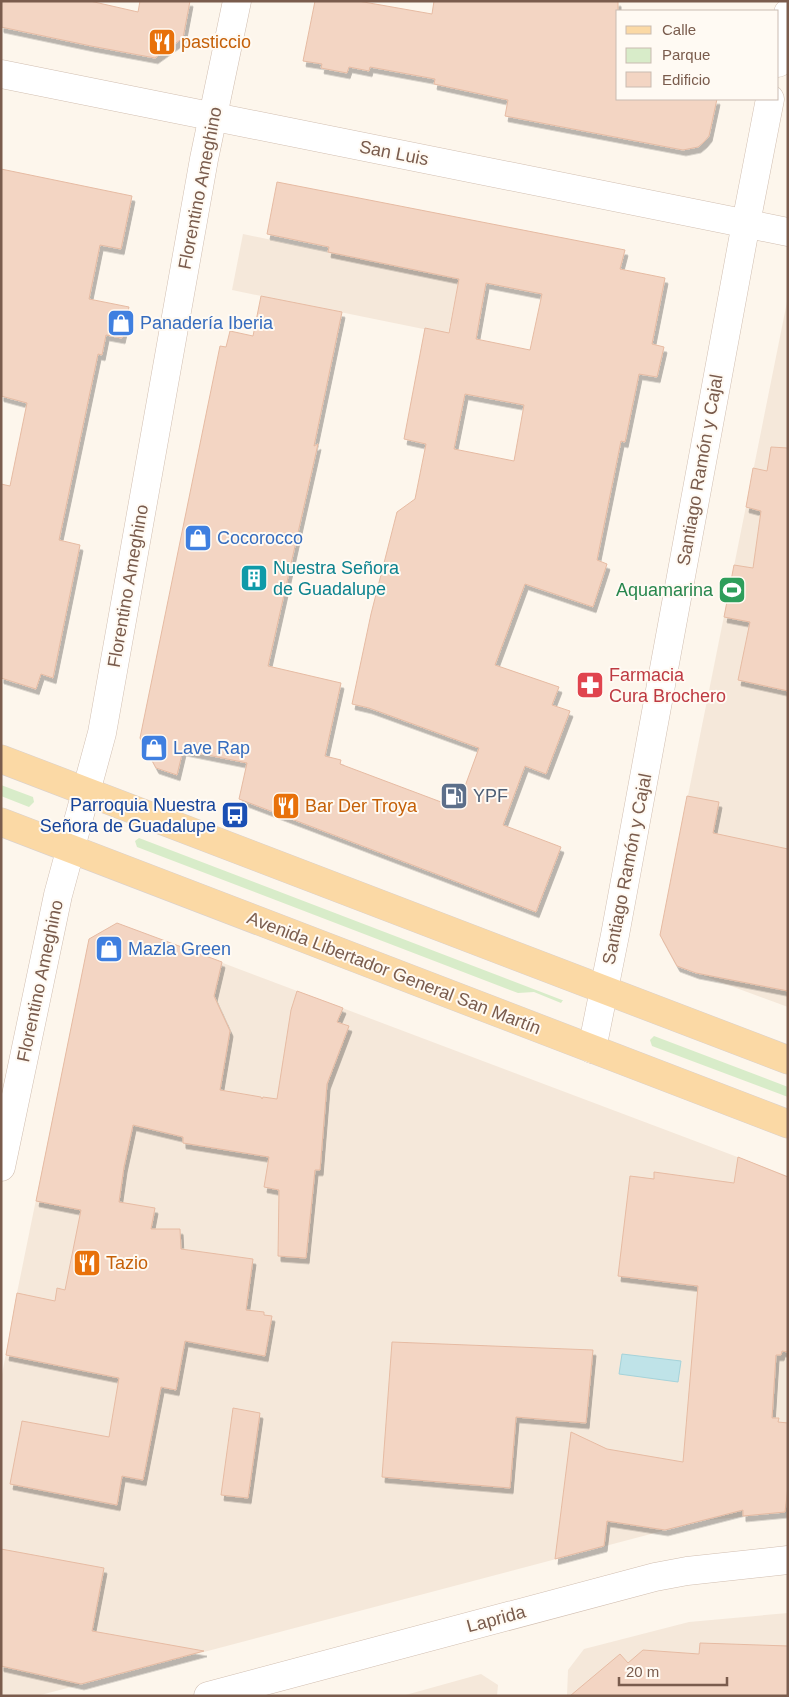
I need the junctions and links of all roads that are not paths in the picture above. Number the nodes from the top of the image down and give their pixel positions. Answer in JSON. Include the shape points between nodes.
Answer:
{"nodes":[{"id":1,"x":237,"y":1,"type":"edge"},
{"id":2,"x":788,"y":13,"type":"edge"},
{"id":3,"x":779,"y":58,"type":"edge"},
{"id":4,"x":1,"y":74,"type":"edge"},
{"id":5,"x":770,"y":100,"type":"edge"},
{"id":6,"x":213,"y":116,"type":"junction"},
{"id":7,"x":746,"y":224,"type":"junction"},
{"id":8,"x":788,"y":232,"type":"edge"},
{"id":9,"x":1,"y":759,"type":"edge"},
{"id":10,"x":86,"y":792,"type":"junction"},
{"id":11,"x":1,"y":822,"type":"edge"},
{"id":12,"x":71,"y":849,"type":"junction"},
{"id":13,"x":604,"y":990,"type":"junction"},
{"id":14,"x":592,"y":1049,"type":"junction"},
{"id":15,"x":788,"y":1060,"type":"edge"},
{"id":16,"x":788,"y":1124,"type":"edge"},
{"id":17,"x":1,"y":1167,"type":"edge"},
{"id":18,"x":788,"y":1560,"type":"edge"},
{"id":19,"x":208,"y":1696,"type":"edge"}],
"edges":[{"from":1,"to":6,"type":"street","name":"Florentino Ameghino"},
{"from":2,"to":3,"type":"street"},
{"from":4,"to":6,"type":"street","name":"San Luis"},
{"from":5,"to":7,"type":"street","name":"Santiago Ramón y Cajal"},
{"from":6,"to":7,"type":"street","name":"San Luis"},
{"from":6,"to":10,"type":"street","name":"Florentino Ameghino","via":[[102,733]]},
{"from":7,"to":8,"type":"street","name":"San Luis"},
{"from":7,"to":13,"type":"street","name":"Santiago Ramón y Cajal"},
{"from":9,"to":10,"type":"main road"},
{"from":10,"to":12,"type":"street","name":"Florentino Ameghino"},
{"from":10,"to":13,"type":"main road"},
{"from":11,"to":12,"type":"main road","name":"Avenida Libertador General San Martín"},
{"from":12,"to":14,"type":"main road","name":"Avenida Libertador General San Martín"},
{"from":12,"to":17,"type":"street","name":"Florentino Ameghino","via":[[58,895]]},
{"from":13,"to":14,"type":"street","name":"Santiago Ramón y Cajal"},
{"from":13,"to":15,"type":"main road"},
{"from":14,"to":16,"type":"main road","name":"Avenida Libertador General San Martín"},
{"from":18,"to":19,"type":"street","name":"Laprida","via":[[654,1577]]}]}
